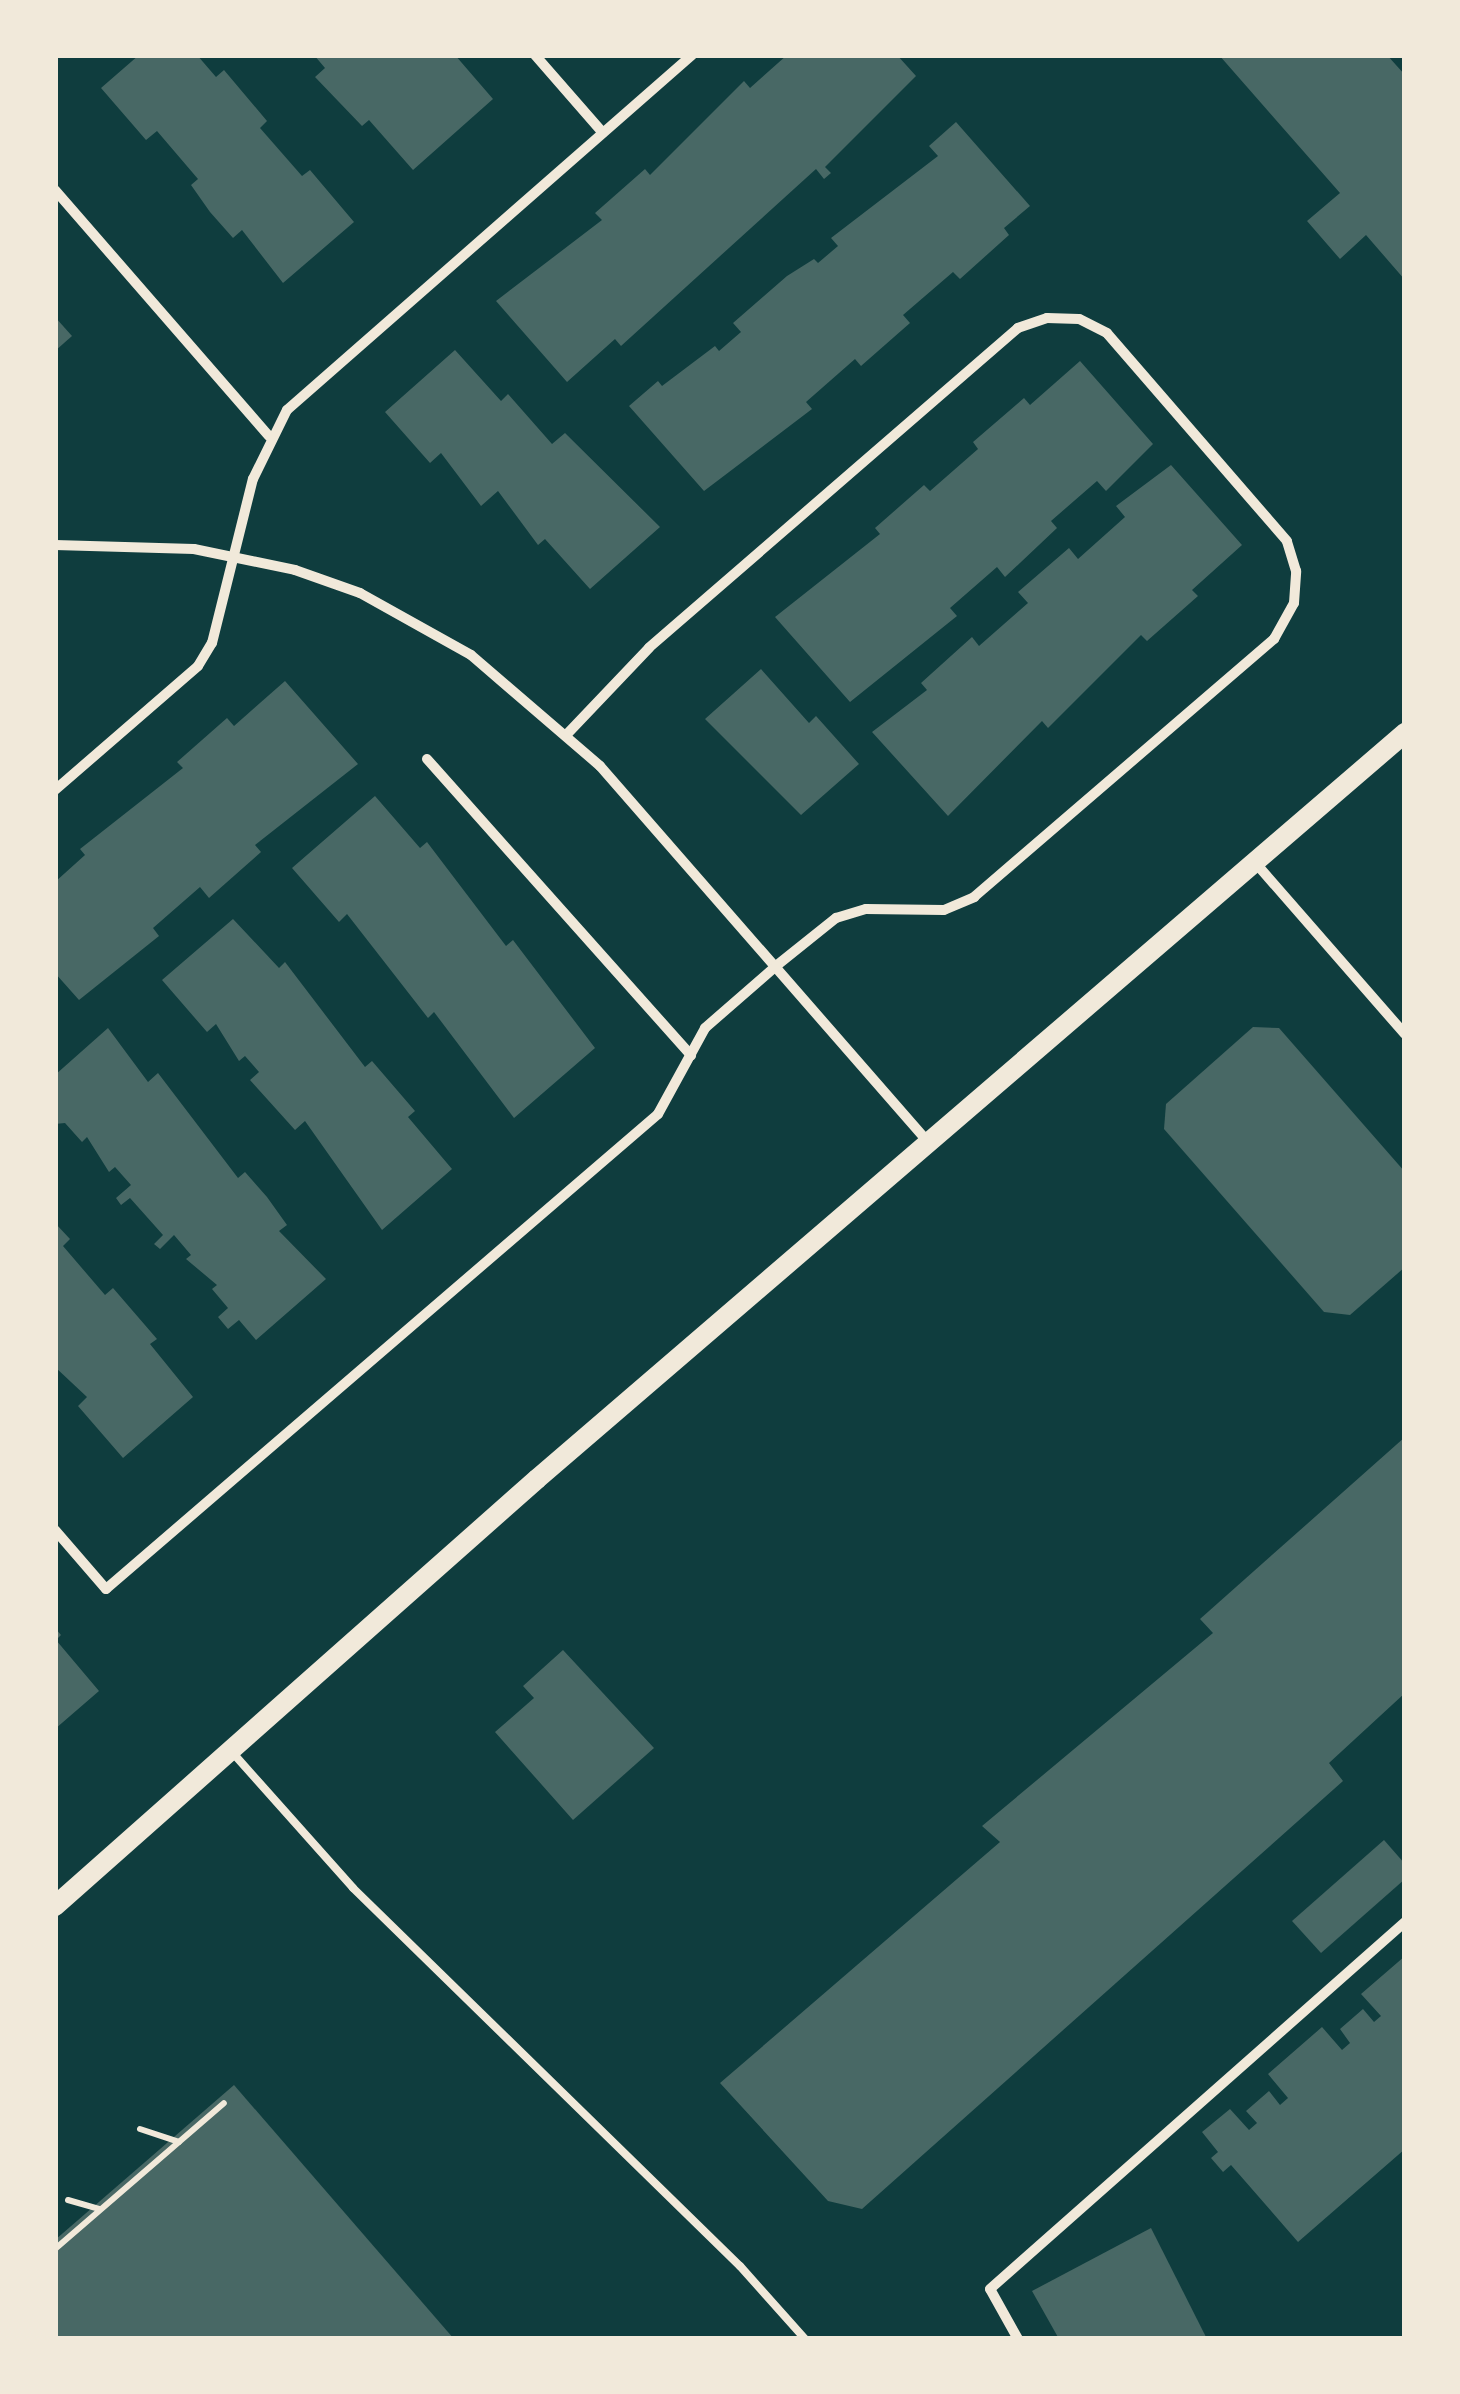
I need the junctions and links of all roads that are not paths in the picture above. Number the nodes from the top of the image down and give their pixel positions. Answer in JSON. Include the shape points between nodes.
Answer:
{"nodes":[{"id":1,"x":535,"y":55,"type":"edge"},
{"id":2,"x":692,"y":55,"type":"edge"},
{"id":3,"x":602,"y":133,"type":"junction"},
{"id":4,"x":55,"y":190,"type":"edge"},
{"id":5,"x":269,"y":436,"type":"junction"},
{"id":6,"x":55,"y":545,"type":"edge"},
{"id":7,"x":234,"y":555,"type":"junction"},
{"id":8,"x":568,"y":733,"type":"junction"},
{"id":9,"x":1405,"y":733,"type":"edge"},
{"id":10,"x":427,"y":758,"type":"dead end"},
{"id":11,"x":55,"y":790,"type":"edge"},
{"id":12,"x":1252,"y":860,"type":"junction"},
{"id":13,"x":776,"y":966,"type":"junction"},
{"id":14,"x":1405,"y":1034,"type":"edge"},
{"id":15,"x":691,"y":1055,"type":"junction"},
{"id":16,"x":928,"y":1142,"type":"junction"},
{"id":17,"x":55,"y":1530,"type":"edge"},
{"id":18,"x":232,"y":1752,"type":"junction"},
{"id":19,"x":55,"y":1906,"type":"edge"},
{"id":20,"x":1405,"y":1922,"type":"edge"},
{"id":21,"x":804,"y":2339,"type":"edge"},
{"id":22,"x":1018,"y":2339,"type":"edge"}],
"edges":[{"from":1,"to":3,"type":"street"},
{"from":2,"to":3,"type":"street"},
{"from":3,"to":5,"type":"street","via":[[287,410]]},
{"from":4,"to":5,"type":"street"},
{"from":5,"to":7,"type":"street"},
{"from":6,"to":7,"type":"street","via":[[126,543]]},
{"from":7,"to":8,"type":"street","via":[[360,593],[422,624]]},
{"from":7,"to":11,"type":"street","via":[[212,644],[198,666]]},
{"from":8,"to":13,"type":"street"},
{"from":8,"to":13,"type":"street","via":[[650,648],[1018,328],[1063,318],[1107,333],[1288,541],[1296,572],[1283,627],[974,898],[944,910],[866,909],[836,918]]},
{"from":9,"to":12,"type":"main road"},
{"from":10,"to":15,"type":"street"},
{"from":12,"to":14,"type":"street"},
{"from":12,"to":16,"type":"main road"},
{"from":13,"to":15,"type":"street","via":[[705,1028]]},
{"from":13,"to":16,"type":"street"},
{"from":15,"to":17,"type":"street","via":[[658,1114],[106,1589]]},
{"from":16,"to":18,"type":"main road"},
{"from":18,"to":19,"type":"main road"},
{"from":18,"to":21,"type":"lane","via":[[354,1888],[740,2266]]},
{"from":20,"to":22,"type":"street","via":[[990,2288]]}]}
